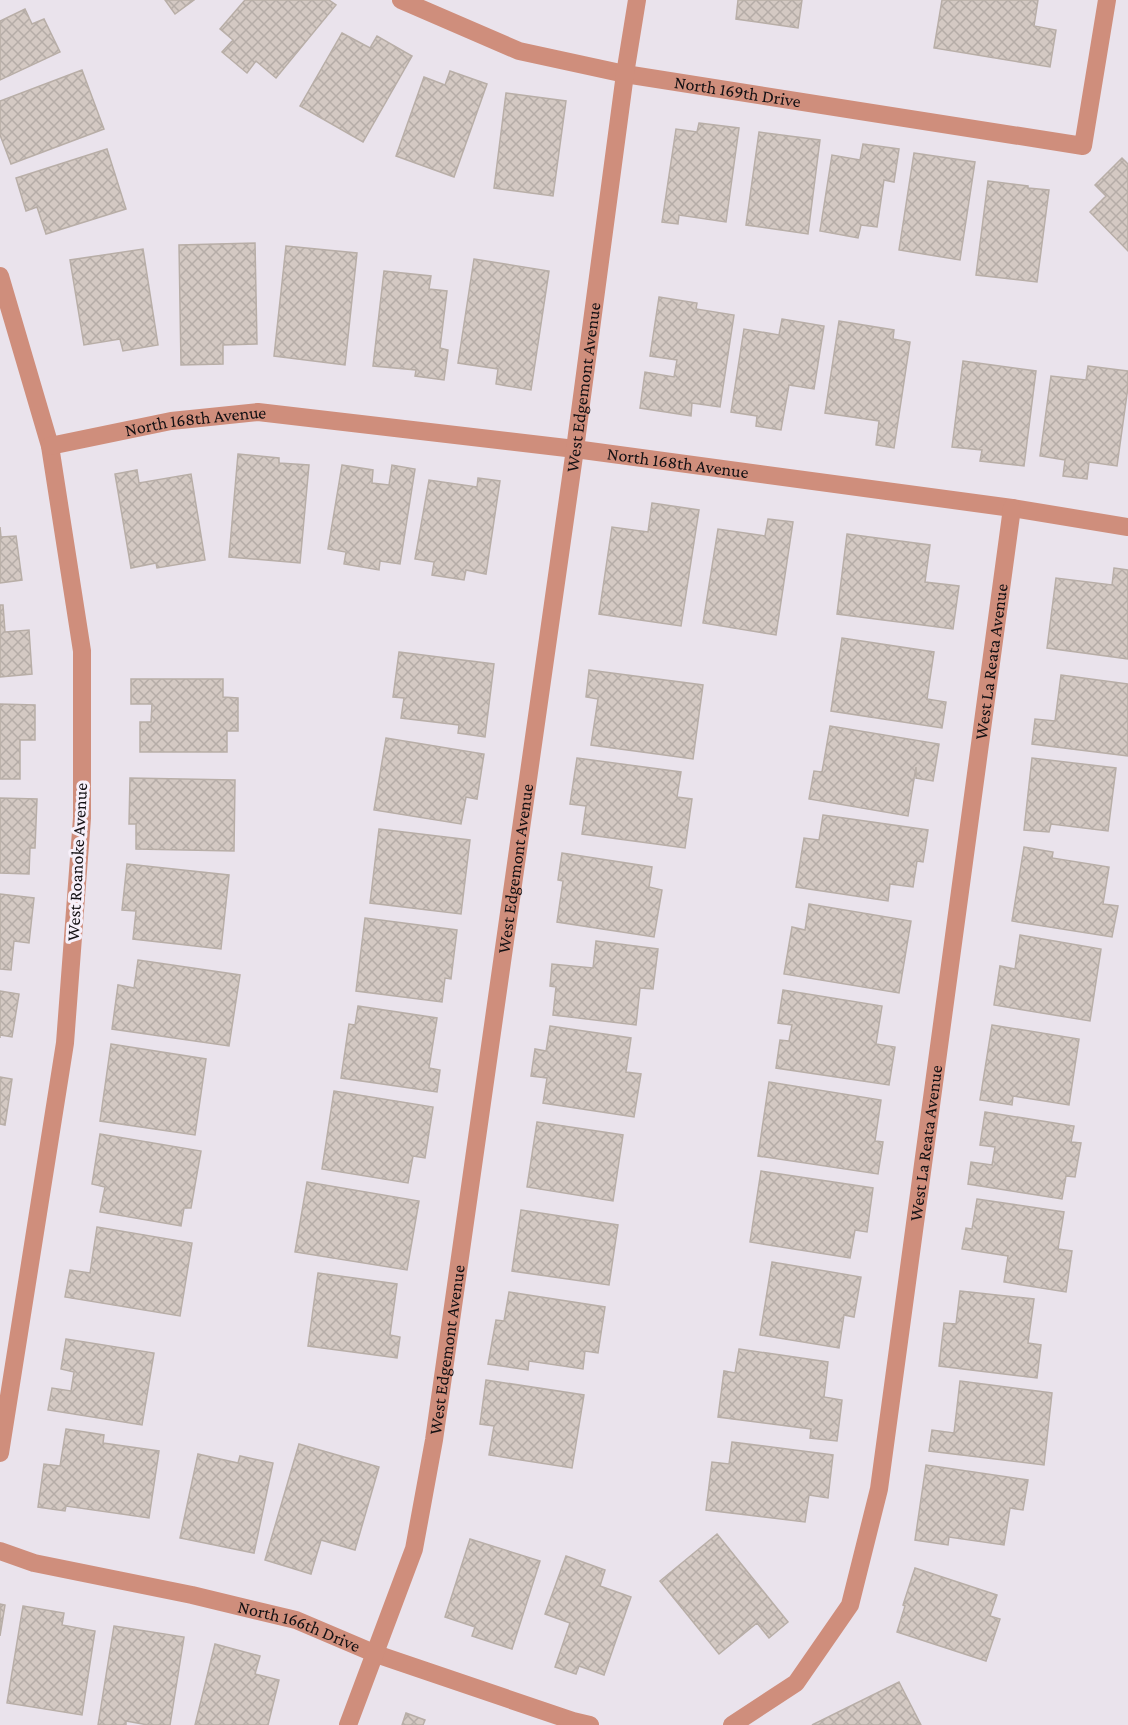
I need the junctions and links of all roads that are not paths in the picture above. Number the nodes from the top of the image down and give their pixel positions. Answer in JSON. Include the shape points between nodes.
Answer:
{"nodes":[{"id":1,"x":402,"y":0,"type":"edge"},
{"id":2,"x":637,"y":0,"type":"edge"},
{"id":3,"x":1107,"y":0,"type":"edge"},
{"id":4,"x":625,"y":74,"type":"junction"},
{"id":5,"x":0,"y":276,"type":"edge"},
{"id":6,"x":50,"y":446,"type":"junction"},
{"id":7,"x":575,"y":449,"type":"junction"},
{"id":8,"x":1012,"y":508,"type":"junction"},
{"id":9,"x":1128,"y":526,"type":"edge"},
{"id":10,"x":0,"y":1453,"type":"edge"},
{"id":11,"x":0,"y":1551,"type":"edge"},
{"id":12,"x":376,"y":1654,"type":"junction"},
{"id":13,"x":348,"y":1725,"type":"edge"},
{"id":14,"x":590,"y":1725,"type":"edge"},
{"id":15,"x":732,"y":1725,"type":"edge"}],
"edges":[{"from":1,"to":4,"type":"street","name":"North 169th Drive","via":[[519,51]]},
{"from":2,"to":4,"type":"street","name":"West Edgemont Avenue"},
{"from":3,"to":4,"type":"street","name":"North 169th Drive","via":[[1083,146]]},
{"from":4,"to":7,"type":"street","name":"West Edgemont Avenue"},
{"from":5,"to":6,"type":"street","name":"West Roanoke Avenue"},
{"from":6,"to":7,"type":"street","name":"North 168th Avenue","via":[[171,421],[258,412]]},
{"from":6,"to":10,"type":"street","name":"West Roanoke Avenue","via":[[82,651],[82,818],[65,1043]]},
{"from":7,"to":8,"type":"street","name":"North 168th Avenue"},
{"from":7,"to":12,"type":"street","name":"West Edgemont Avenue","via":[[434,1440],[414,1549]]},
{"from":8,"to":9,"type":"street","name":"North 168th Avenue"},
{"from":8,"to":15,"type":"street","name":"West La Reata Avenue","via":[[879,1489],[850,1605],[796,1683]]},
{"from":11,"to":12,"type":"street","name":"North 166th Drive","via":[[34,1563],[296,1620]]},
{"from":12,"to":13,"type":"street","name":"West Edgemont Avenue"},
{"from":12,"to":14,"type":"street","name":"North 166th Drive"}]}
